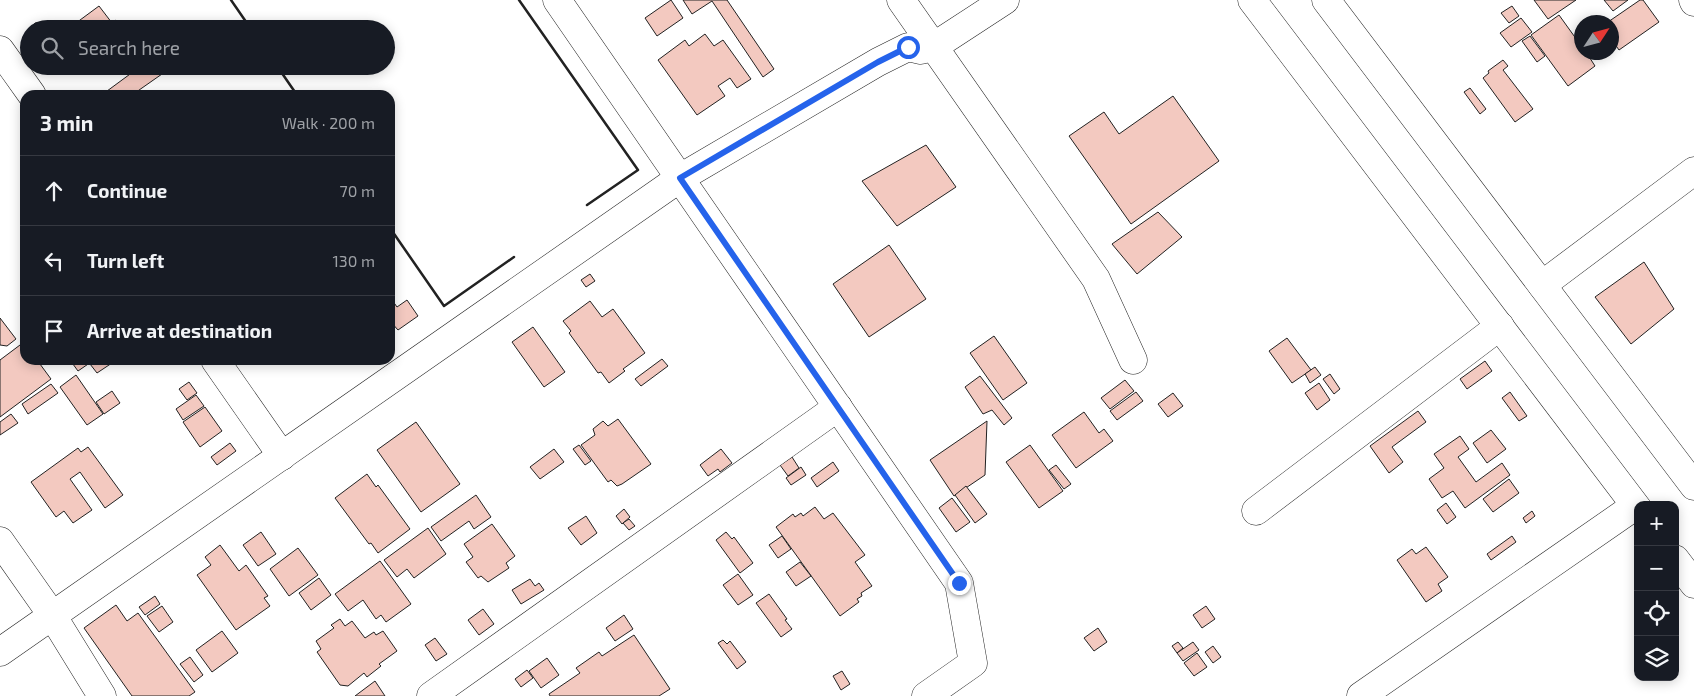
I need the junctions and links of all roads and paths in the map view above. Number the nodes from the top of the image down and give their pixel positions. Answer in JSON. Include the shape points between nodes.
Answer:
{"nodes":[{"id":1,"x":557,"y":0,"type":"edge"},
{"id":2,"x":901,"y":0,"type":"edge"},
{"id":3,"x":1006,"y":0,"type":"edge"},
{"id":4,"x":1252,"y":0,"type":"edge"},
{"id":5,"x":1326,"y":0,"type":"edge"},
{"id":6,"x":933,"y":47,"type":"junction"},
{"id":7,"x":0,"y":50,"type":"edge"},
{"id":8,"x":28,"y":90,"type":"edge"},
{"id":9,"x":1694,"y":171,"type":"edge"},
{"id":10,"x":680,"y":178,"type":"junction"},
{"id":11,"x":1542,"y":285,"type":"junction"},
{"id":12,"x":1500,"y":326,"type":"junction"},
{"id":13,"x":1133,"y":360,"type":"dead end"},
{"id":14,"x":218,"y":365,"type":"edge"},
{"id":15,"x":838,"y":407,"type":"junction"},
{"id":16,"x":282,"y":456,"type":"junction"},
{"id":17,"x":1694,"y":486,"type":"edge"},
{"id":18,"x":1634,"y":505,"type":"edge"},
{"id":19,"x":1634,"y":509,"type":"edge"},
{"id":20,"x":1256,"y":511,"type":"dead end"},
{"id":21,"x":0,"y":541,"type":"edge"},
{"id":22,"x":1679,"y":564,"type":"edge"},
{"id":23,"x":1694,"y":584,"type":"edge"},
{"id":24,"x":52,"y":615,"type":"junction"},
{"id":25,"x":0,"y":652,"type":"edge"},
{"id":26,"x":102,"y":696,"type":"edge"},
{"id":27,"x":431,"y":696,"type":"edge"},
{"id":28,"x":926,"y":696,"type":"edge"},
{"id":29,"x":1361,"y":696,"type":"edge"}],
"edges":[{"from":1,"to":10,"type":"street"},
{"from":2,"to":6,"type":"street"},
{"from":3,"to":6,"type":"street"},
{"from":4,"to":12,"type":"street"},
{"from":5,"to":11,"type":"street"},
{"from":6,"to":10,"type":"street","via":[[920,50],[908,47],[878,62]]},
{"from":6,"to":13,"type":"street","via":[[1096,279]]},
{"from":7,"to":8,"type":"street"},
{"from":9,"to":11,"type":"street"},
{"from":10,"to":15,"type":"street"},
{"from":10,"to":16,"type":"street"},
{"from":11,"to":17,"type":"street"},
{"from":12,"to":18,"type":"street"},
{"from":12,"to":20,"type":"street"},
{"from":14,"to":16,"type":"street"},
{"from":15,"to":27,"type":"street"},
{"from":15,"to":28,"type":"street","via":[[959,583],[973,663]]},
{"from":16,"to":24,"type":"street"},
{"from":19,"to":29,"type":"street"},
{"from":21,"to":24,"type":"street"},
{"from":22,"to":23,"type":"street"},
{"from":24,"to":25,"type":"street"},
{"from":24,"to":26,"type":"street"}]}
